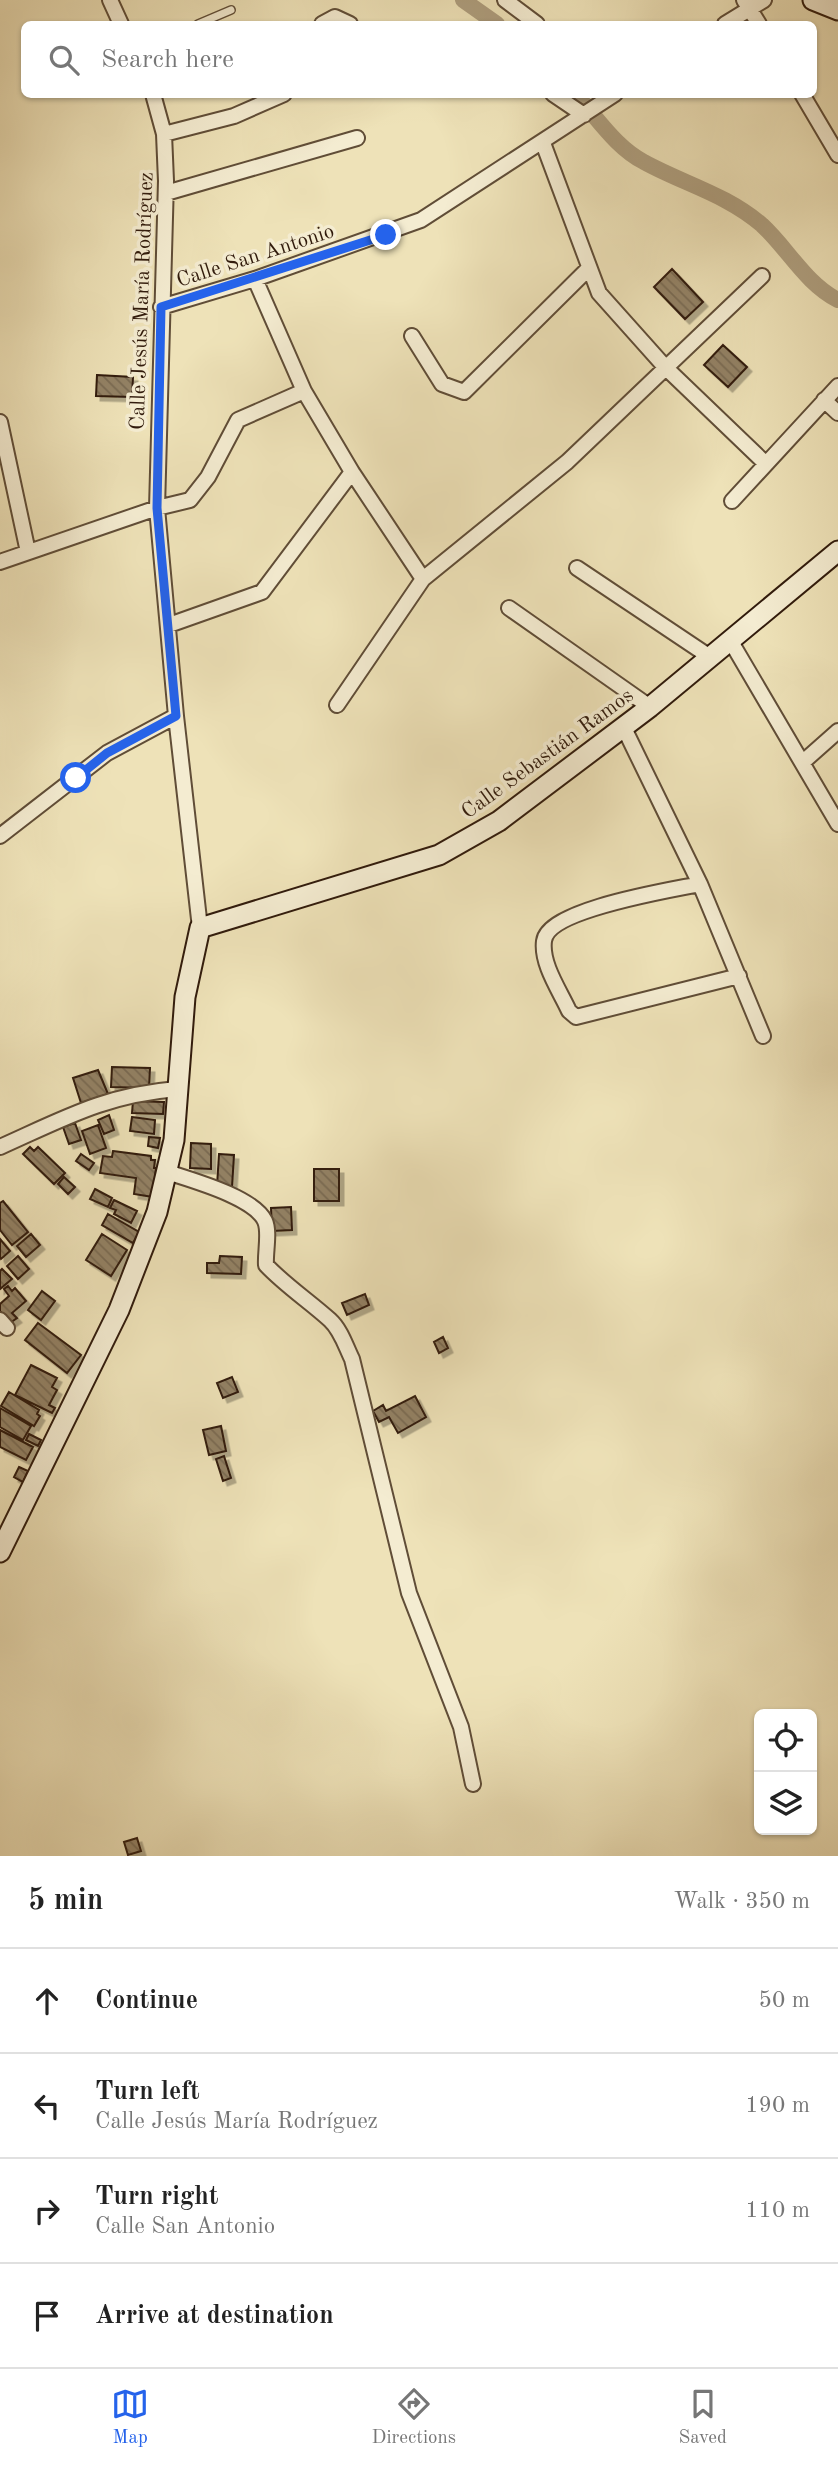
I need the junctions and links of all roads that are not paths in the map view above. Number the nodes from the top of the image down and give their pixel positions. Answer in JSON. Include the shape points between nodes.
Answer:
{"nodes":[{"id":1,"x":110,"y":0,"type":"edge"},
{"id":2,"x":505,"y":0,"type":"edge"},
{"id":3,"x":764,"y":0,"type":"edge"},
{"id":4,"x":813,"y":0,"type":"edge"},
{"id":5,"x":746,"y":4,"type":"edge"},
{"id":6,"x":231,"y":10,"type":"dead end"},
{"id":7,"x":838,"y":10,"type":"edge"},
{"id":8,"x":120,"y":21,"type":"edge"},
{"id":9,"x":205,"y":21,"type":"edge"},
{"id":10,"x":328,"y":21,"type":"edge"},
{"id":11,"x":344,"y":21,"type":"edge"},
{"id":12,"x":533,"y":21,"type":"edge"},
{"id":13,"x":728,"y":21,"type":"edge"},
{"id":14,"x":757,"y":21,"type":"edge"},
{"id":15,"x":153,"y":98,"type":"edge"},
{"id":16,"x":275,"y":98,"type":"edge"},
{"id":17,"x":559,"y":98,"type":"edge"},
{"id":18,"x":608,"y":98,"type":"edge"},
{"id":19,"x":804,"y":98,"type":"edge"},
{"id":20,"x":584,"y":114,"type":"junction"},
{"id":21,"x":164,"y":134,"type":"junction"},
{"id":22,"x":357,"y":138,"type":"dead end"},
{"id":23,"x":543,"y":143,"type":"junction"},
{"id":24,"x":838,"y":155,"type":"edge"},
{"id":25,"x":166,"y":193,"type":"junction"},
{"id":26,"x":589,"y":269,"type":"junction"},
{"id":27,"x":762,"y":276,"type":"dead end"},
{"id":28,"x":255,"y":279,"type":"junction"},
{"id":29,"x":161,"y":307,"type":"junction"},
{"id":30,"x":412,"y":336,"type":"dead end"},
{"id":31,"x":666,"y":368,"type":"junction"},
{"id":32,"x":838,"y":386,"type":"edge"},
{"id":33,"x":304,"y":391,"type":"junction"},
{"id":34,"x":824,"y":400,"type":"junction"},
{"id":35,"x":838,"y":414,"type":"edge"},
{"id":36,"x":0,"y":422,"type":"edge"},
{"id":37,"x":765,"y":463,"type":"junction"},
{"id":38,"x":352,"y":472,"type":"junction"},
{"id":39,"x":732,"y":501,"type":"dead end"},
{"id":40,"x":157,"y":508,"type":"junction"},
{"id":41,"x":838,"y":551,"type":"edge"},
{"id":42,"x":28,"y":552,"type":"junction"},
{"id":43,"x":0,"y":562,"type":"edge"},
{"id":44,"x":577,"y":568,"type":"dead end"},
{"id":45,"x":423,"y":579,"type":"junction"},
{"id":46,"x":509,"y":608,"type":"dead end"},
{"id":47,"x":169,"y":625,"type":"junction"},
{"id":48,"x":730,"y":640,"type":"junction"},
{"id":49,"x":710,"y":657,"type":"junction"},
{"id":50,"x":337,"y":705,"type":"dead end"},
{"id":51,"x":650,"y":707,"type":"junction"},
{"id":52,"x":176,"y":716,"type":"junction"},
{"id":53,"x":624,"y":727,"type":"junction"},
{"id":54,"x":838,"y":731,"type":"edge"},
{"id":55,"x":803,"y":762,"type":"junction"},
{"id":56,"x":838,"y":824,"type":"edge"},
{"id":57,"x":0,"y":836,"type":"edge"},
{"id":58,"x":700,"y":884,"type":"junction"},
{"id":59,"x":200,"y":928,"type":"junction"},
{"id":60,"x":739,"y":976,"type":"junction"},
{"id":61,"x":763,"y":1035,"type":"dead end"},
{"id":62,"x":177,"y":1089,"type":"junction"},
{"id":63,"x":0,"y":1147,"type":"edge"},
{"id":64,"x":167,"y":1172,"type":"junction"},
{"id":65,"x":0,"y":1552,"type":"edge"},
{"id":66,"x":473,"y":1784,"type":"dead end"}],
"edges":[{"from":1,"to":8,"type":"street"},
{"from":2,"to":12,"type":"street"},
{"from":3,"to":5,"type":"street"},
{"from":4,"to":7,"type":"main road"},
{"from":5,"to":13,"type":"street"},
{"from":5,"to":14,"type":"street"},
{"from":6,"to":9,"type":"lane"},
{"from":10,"to":11,"type":"street","via":[[335,17]]},
{"from":15,"to":21,"type":"street","name":"Calle Jesús María Rodríguez"},
{"from":16,"to":21,"type":"street","via":[[234,116]]},
{"from":17,"to":20,"type":"street"},
{"from":18,"to":20,"type":"street","name":"Calle San Antonio"},
{"from":19,"to":24,"type":"street"},
{"from":20,"to":23,"type":"street","name":"Calle San Antonio"},
{"from":21,"to":25,"type":"street","name":"Calle Jesús María Rodríguez"},
{"from":22,"to":25,"type":"street"},
{"from":23,"to":26,"type":"street"},
{"from":23,"to":28,"type":"street","name":"Calle San Antonio","via":[[421,220]]},
{"from":25,"to":29,"type":"street","name":"Calle Jesús María Rodríguez"},
{"from":26,"to":30,"type":"street","via":[[464,392],[442,384]]},
{"from":26,"to":31,"type":"street","via":[[606,302]]},
{"from":27,"to":31,"type":"street"},
{"from":28,"to":29,"type":"street","name":"Calle San Antonio"},
{"from":28,"to":33,"type":"street"},
{"from":29,"to":40,"type":"street","name":"Calle Jesús María Rodríguez"},
{"from":31,"to":37,"type":"street"},
{"from":31,"to":45,"type":"street","via":[[567,462]]},
{"from":32,"to":34,"type":"street"},
{"from":33,"to":38,"type":"street"},
{"from":33,"to":40,"type":"street","via":[[238,420],[195,496],[185,503]]},
{"from":34,"to":35,"type":"street"},
{"from":34,"to":37,"type":"street"},
{"from":36,"to":42,"type":"street"},
{"from":37,"to":39,"type":"street"},
{"from":38,"to":45,"type":"street"},
{"from":38,"to":47,"type":"street","via":[[262,592]]},
{"from":40,"to":42,"type":"street"},
{"from":40,"to":47,"type":"street","name":"Calle Jesús María Rodríguez"},
{"from":41,"to":48,"type":"main road","name":"Calle Sebastián Ramos"},
{"from":42,"to":43,"type":"street"},
{"from":44,"to":49,"type":"street"},
{"from":45,"to":50,"type":"street"},
{"from":46,"to":51,"type":"street"},
{"from":47,"to":52,"type":"street","name":"Calle Jesús María Rodríguez"},
{"from":48,"to":49,"type":"main road","name":"Calle Sebastián Ramos"},
{"from":48,"to":55,"type":"street"},
{"from":49,"to":51,"type":"main road","name":"Calle Sebastián Ramos"},
{"from":51,"to":53,"type":"main road","name":"Calle Sebastián Ramos"},
{"from":52,"to":57,"type":"street","via":[[107,753]]},
{"from":52,"to":59,"type":"street","name":"Calle Jesús María Rodríguez"},
{"from":53,"to":58,"type":"street"},
{"from":53,"to":59,"type":"main road","name":"Calle Sebastián Ramos","via":[[499,821],[439,855]]},
{"from":54,"to":55,"type":"street"},
{"from":55,"to":56,"type":"street"},
{"from":58,"to":60,"type":"street"},
{"from":58,"to":60,"type":"street","via":[[605,904],[553,927],[544,938],[544,956],[576,1017]]},
{"from":59,"to":62,"type":"main road","via":[[185,997]]},
{"from":60,"to":61,"type":"street"},
{"from":62,"to":63,"type":"street","via":[[136,1092],[99,1102]]},
{"from":62,"to":64,"type":"main road"},
{"from":64,"to":65,"type":"main road","via":[[148,1241],[119,1310]]},
{"from":64,"to":66,"type":"street","via":[[220,1190],[257,1211],[266,1222],[266,1265],[332,1321],[343,1339],[409,1593],[461,1727]]}]}
